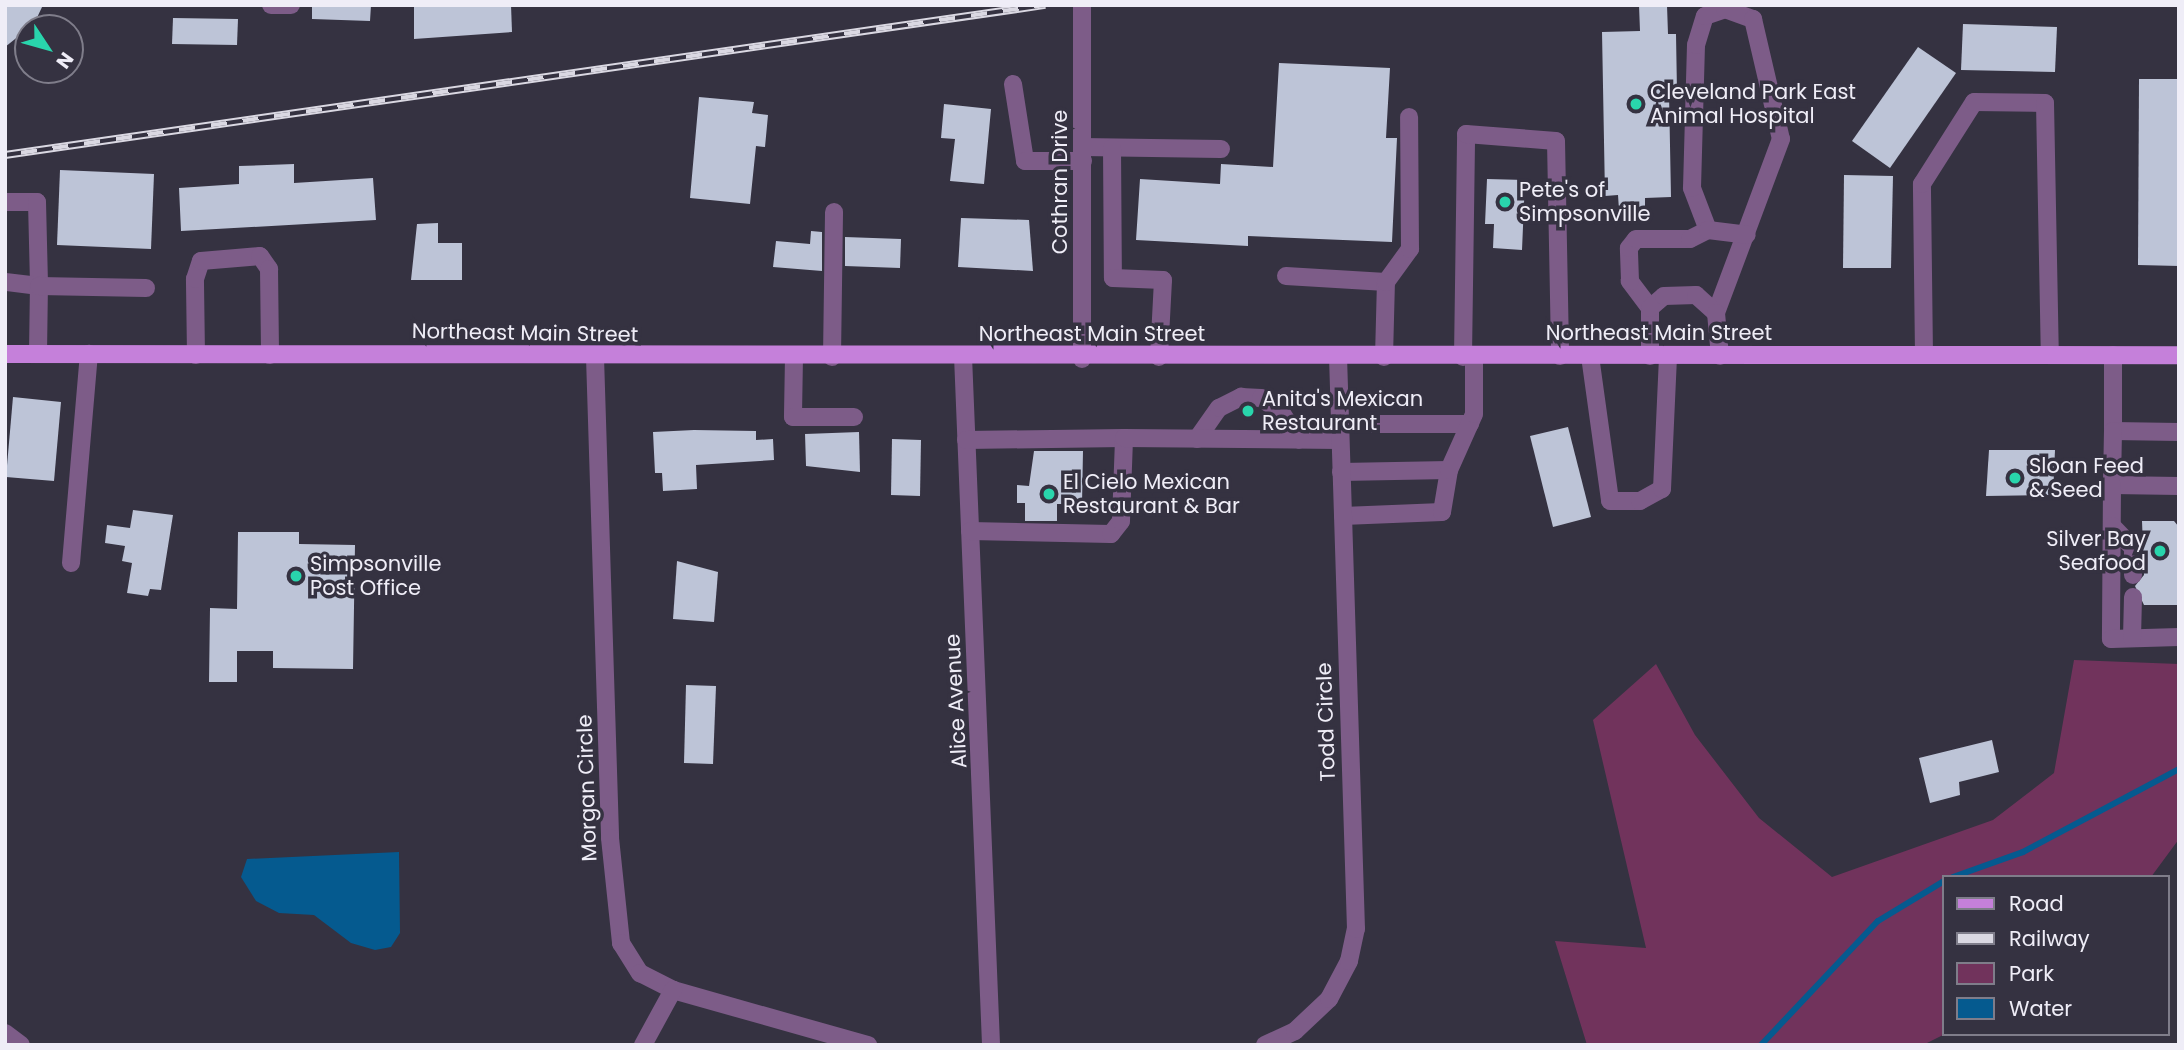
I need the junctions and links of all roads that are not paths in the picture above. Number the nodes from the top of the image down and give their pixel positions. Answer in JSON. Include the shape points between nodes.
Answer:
{"nodes":[{"id":1,"x":271,"y":5,"type":"edge"},
{"id":2,"x":290,"y":5,"type":"edge"},
{"id":3,"x":1082,"y":5,"type":"edge"},
{"id":4,"x":1013,"y":84,"type":"dead end"},
{"id":5,"x":1409,"y":117,"type":"dead end"},
{"id":6,"x":1112,"y":148,"type":"junction"},
{"id":7,"x":1221,"y":149,"type":"dead end"},
{"id":8,"x":1082,"y":154,"type":"junction"},
{"id":9,"x":5,"y":202,"type":"edge"},
{"id":10,"x":834,"y":212,"type":"dead end"},
{"id":11,"x":1708,"y":230,"type":"junction"},
{"id":12,"x":1747,"y":235,"type":"junction"},
{"id":13,"x":1083,"y":276,"type":"junction"},
{"id":14,"x":1286,"y":276,"type":"dead end"},
{"id":15,"x":1113,"y":278,"type":"junction"},
{"id":16,"x":5,"y":282,"type":"edge"},
{"id":17,"x":1386,"y":282,"type":"junction"},
{"id":18,"x":39,"y":286,"type":"junction"},
{"id":19,"x":146,"y":288,"type":"dead end"},
{"id":20,"x":1650,"y":308,"type":"junction"},
{"id":21,"x":1716,"y":313,"type":"junction"},
{"id":22,"x":5,"y":354,"type":"edge"},
{"id":23,"x":38,"y":354,"type":"junction"},
{"id":24,"x":89,"y":354,"type":"junction"},
{"id":25,"x":197,"y":355,"type":"junction"},
{"id":26,"x":270,"y":355,"type":"junction"},
{"id":27,"x":1924,"y":355,"type":"junction"},
{"id":28,"x":2049,"y":355,"type":"junction"},
{"id":29,"x":2113,"y":355,"type":"junction"},
{"id":30,"x":2179,"y":355,"type":"edge"},
{"id":31,"x":962,"y":356,"type":"junction"},
{"id":32,"x":1468,"y":356,"type":"junction"},
{"id":33,"x":1560,"y":356,"type":"junction"},
{"id":34,"x":1590,"y":356,"type":"junction"},
{"id":35,"x":1659,"y":356,"type":"junction"},
{"id":36,"x":1720,"y":356,"type":"junction"},
{"id":37,"x":595,"y":357,"type":"junction"},
{"id":38,"x":794,"y":357,"type":"junction"},
{"id":39,"x":832,"y":357,"type":"junction"},
{"id":40,"x":1159,"y":357,"type":"junction"},
{"id":41,"x":1338,"y":357,"type":"junction"},
{"id":42,"x":1384,"y":357,"type":"junction"},
{"id":43,"x":1082,"y":359,"type":"junction"},
{"id":44,"x":854,"y":417,"type":"dead end"},
{"id":45,"x":1470,"y":424,"type":"junction"},
{"id":46,"x":2113,"y":431,"type":"junction"},
{"id":47,"x":1339,"y":432,"type":"junction"},
{"id":48,"x":2179,"y":432,"type":"edge"},
{"id":49,"x":1124,"y":439,"type":"junction"},
{"id":50,"x":1197,"y":439,"type":"junction"},
{"id":51,"x":967,"y":440,"type":"junction"},
{"id":52,"x":1299,"y":440,"type":"junction"},
{"id":53,"x":1449,"y":470,"type":"junction"},
{"id":54,"x":1341,"y":472,"type":"junction"},
{"id":55,"x":2112,"y":485,"type":"junction"},
{"id":56,"x":2179,"y":486,"type":"edge"},
{"id":57,"x":1343,"y":516,"type":"junction"},
{"id":58,"x":2112,"y":526,"type":"junction"},
{"id":59,"x":970,"y":531,"type":"junction"},
{"id":60,"x":71,"y":563,"type":"dead end"},
{"id":61,"x":2133,"y":575,"type":"dead end"},
{"id":62,"x":2133,"y":597,"type":"dead end"},
{"id":63,"x":2179,"y":637,"type":"edge"},
{"id":64,"x":2132,"y":638,"type":"junction"},
{"id":65,"x":673,"y":990,"type":"junction"},
{"id":66,"x":5,"y":1033,"type":"edge"},
{"id":67,"x":21,"y":1045,"type":"edge"},
{"id":68,"x":643,"y":1045,"type":"edge"},
{"id":69,"x":868,"y":1045,"type":"edge"},
{"id":70,"x":991,"y":1045,"type":"edge"},
{"id":71,"x":1265,"y":1045,"type":"edge"}],
"edges":[{"from":1,"to":2,"type":"street"},
{"from":3,"to":8,"type":"street","name":"Cothran Drive"},
{"from":4,"to":8,"type":"street","via":[[1025,161]]},
{"from":5,"to":17,"type":"street","via":[[1410,249]]},
{"from":6,"to":7,"type":"street"},
{"from":6,"to":8,"type":"street"},
{"from":6,"to":15,"type":"street"},
{"from":8,"to":13,"type":"street","name":"Cothran Drive"},
{"from":9,"to":18,"type":"street","via":[[37,202]]},
{"from":10,"to":39,"type":"street"},
{"from":11,"to":12,"type":"street"},
{"from":11,"to":12,"type":"street","via":[[1692,188],[1696,45],[1705,16],[1725,9],[1753,19],[1781,139]]},
{"from":11,"to":20,"type":"street","via":[[1690,239],[1636,239],[1629,248],[1630,281]]},
{"from":12,"to":21,"type":"street"},
{"from":13,"to":15,"type":"street"},
{"from":13,"to":43,"type":"street","name":"Cothran Drive"},
{"from":14,"to":17,"type":"street"},
{"from":15,"to":40,"type":"street","via":[[1163,280]]},
{"from":16,"to":18,"type":"street"},
{"from":17,"to":42,"type":"street"},
{"from":18,"to":19,"type":"street"},
{"from":18,"to":23,"type":"street"},
{"from":20,"to":21,"type":"street","via":[[1664,296],[1696,295]]},
{"from":20,"to":35,"type":"street"},
{"from":21,"to":36,"type":"street"},
{"from":22,"to":23,"type":"main road","name":"Northeast Main Street"},
{"from":23,"to":24,"type":"main road","name":"Northeast Main Street"},
{"from":24,"to":25,"type":"main road","name":"Northeast Main Street"},
{"from":24,"to":60,"type":"street"},
{"from":25,"to":26,"type":"main road","name":"Northeast Main Street"},
{"from":25,"to":26,"type":"street","via":[[195,279],[201,261],[260,256],[269,270]]},
{"from":26,"to":37,"type":"main road","name":"Northeast Main Street"},
{"from":27,"to":28,"type":"main road","name":"Northeast Main Street"},
{"from":27,"to":28,"type":"street","via":[[1922,184],[1974,102],[2045,103]]},
{"from":27,"to":36,"type":"main road","name":"Northeast Main Street"},
{"from":28,"to":29,"type":"main road","name":"Northeast Main Street"},
{"from":29,"to":30,"type":"main road","name":"Northeast Main Street"},
{"from":29,"to":46,"type":"street"},
{"from":31,"to":39,"type":"main road","name":"Northeast Main Street"},
{"from":31,"to":43,"type":"main road","name":"Northeast Main Street"},
{"from":31,"to":51,"type":"street","name":"Alice Avenue"},
{"from":32,"to":33,"type":"main road","name":"Northeast Main Street"},
{"from":32,"to":33,"type":"street","via":[[1466,134],[1556,141]]},
{"from":32,"to":42,"type":"main road","name":"Northeast Main Street"},
{"from":32,"to":45,"type":"street"},
{"from":33,"to":34,"type":"main road","name":"Northeast Main Street"},
{"from":34,"to":35,"type":"main road","name":"Northeast Main Street"},
{"from":34,"to":35,"type":"street","via":[[1610,501],[1640,501],[1662,489]]},
{"from":35,"to":36,"type":"main road","name":"Northeast Main Street"},
{"from":37,"to":38,"type":"main road","name":"Northeast Main Street"},
{"from":37,"to":65,"type":"street","name":"Morgan Circle","via":[[616,923],[640,973]]},
{"from":38,"to":39,"type":"main road","name":"Northeast Main Street"},
{"from":38,"to":44,"type":"street","via":[[793,417]]},
{"from":40,"to":41,"type":"main road","name":"Northeast Main Street"},
{"from":40,"to":43,"type":"main road","name":"Northeast Main Street"},
{"from":41,"to":42,"type":"main road","name":"Northeast Main Street"},
{"from":41,"to":47,"type":"street","name":"Todd Circle"},
{"from":45,"to":47,"type":"street"},
{"from":45,"to":53,"type":"street"},
{"from":46,"to":48,"type":"street"},
{"from":46,"to":55,"type":"street"},
{"from":47,"to":52,"type":"street"},
{"from":47,"to":54,"type":"street","name":"Todd Circle"},
{"from":49,"to":50,"type":"street"},
{"from":49,"to":51,"type":"street"},
{"from":49,"to":59,"type":"street","via":[[1121,521],[1111,534]]},
{"from":50,"to":52,"type":"street"},
{"from":50,"to":52,"type":"street","via":[[1219,408],[1241,397],[1261,398],[1281,412]]},
{"from":51,"to":59,"type":"street","name":"Alice Avenue"},
{"from":53,"to":54,"type":"street"},
{"from":53,"to":57,"type":"street","via":[[1442,512]]},
{"from":54,"to":57,"type":"street","name":"Todd Circle"},
{"from":55,"to":56,"type":"street"},
{"from":55,"to":58,"type":"street"},
{"from":57,"to":71,"type":"street","name":"Todd Circle","via":[[1356,929],[1349,961],[1329,999],[1295,1031]]},
{"from":58,"to":61,"type":"street","via":[[2133,548]]},
{"from":58,"to":64,"type":"street","via":[[2111,639]]},
{"from":59,"to":70,"type":"street","name":"Alice Avenue"},
{"from":62,"to":64,"type":"street"},
{"from":63,"to":64,"type":"street"},
{"from":65,"to":68,"type":"street"},
{"from":65,"to":69,"type":"street","name":"Morgan Circle"},
{"from":66,"to":67,"type":"street"}]}
